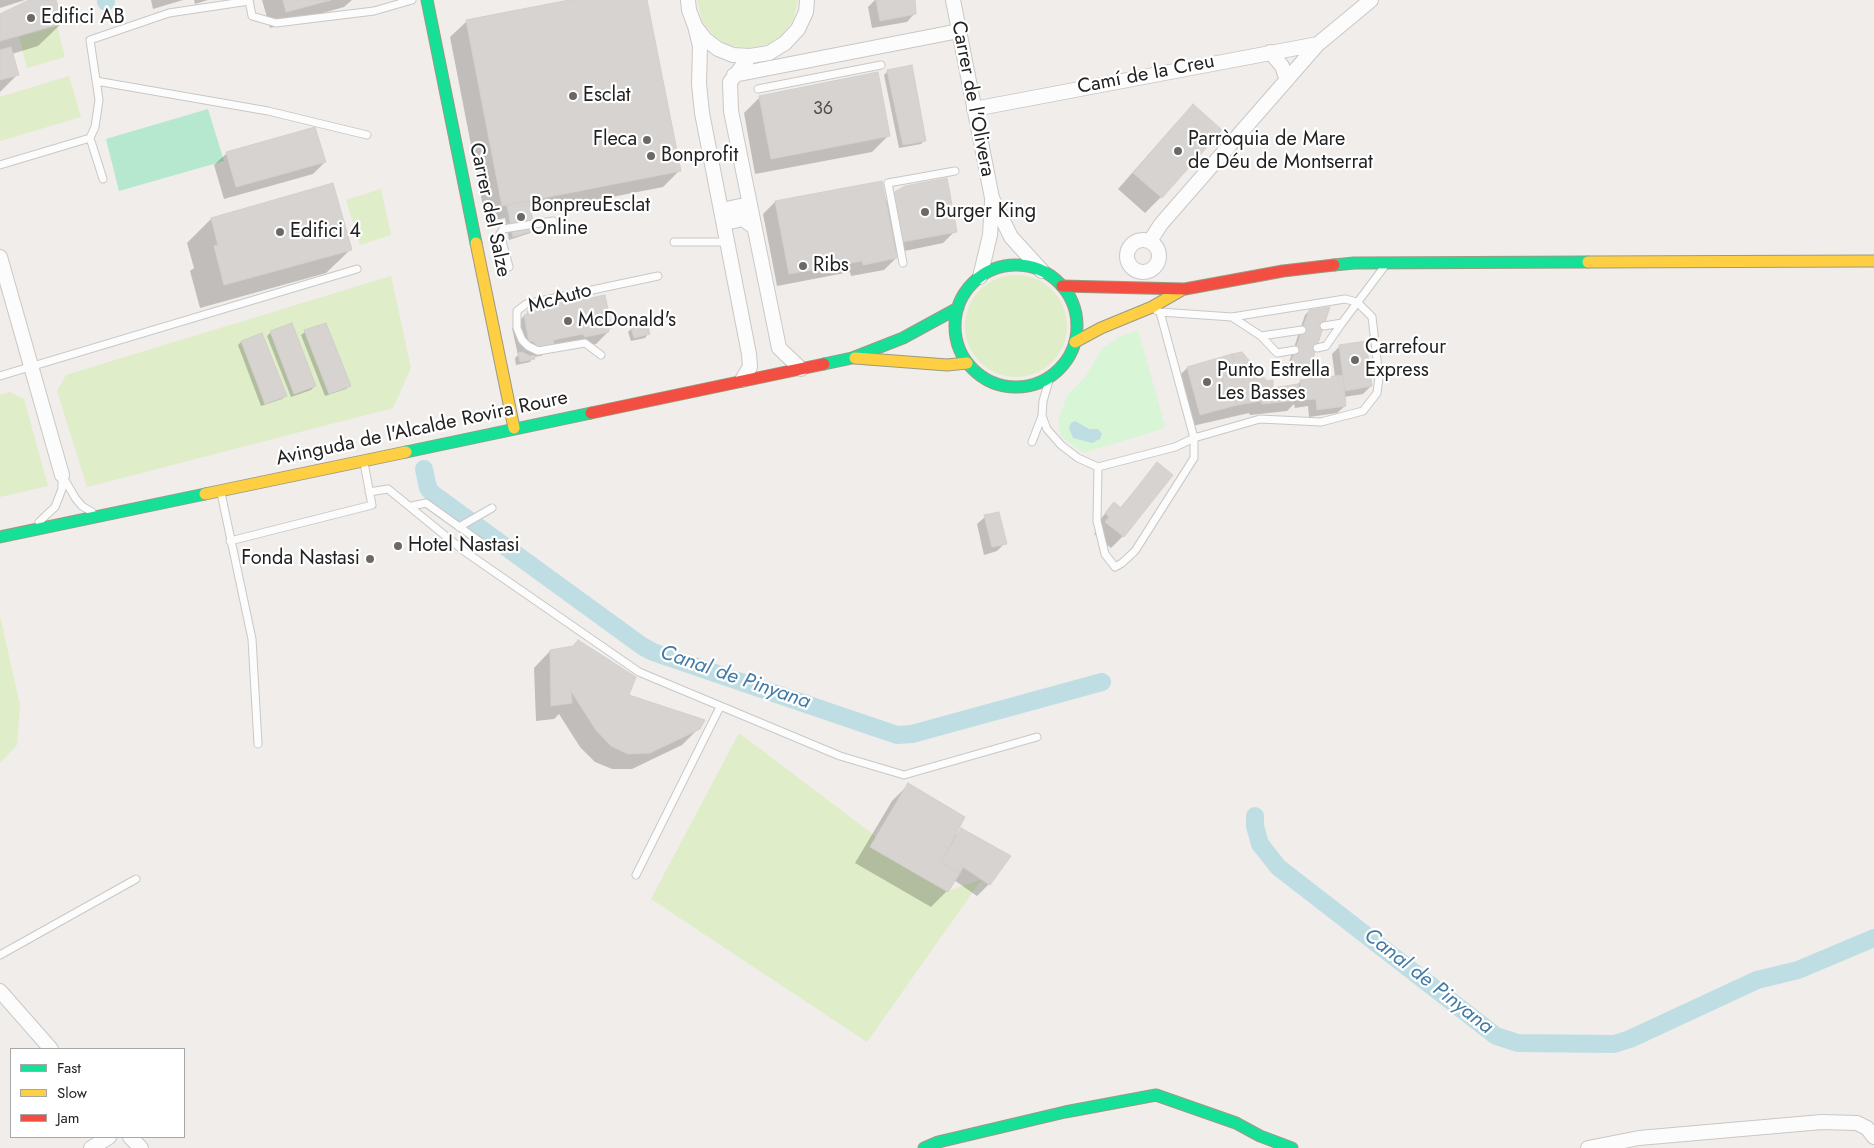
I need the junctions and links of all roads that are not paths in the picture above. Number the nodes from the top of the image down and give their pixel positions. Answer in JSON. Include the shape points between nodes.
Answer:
{"nodes":[{"id":1,"x":249,"y":0,"type":"edge"},
{"id":2,"x":412,"y":0,"type":"edge"},
{"id":3,"x":426,"y":0,"type":"edge"},
{"id":4,"x":688,"y":0,"type":"edge"},
{"id":5,"x":807,"y":0,"type":"edge"},
{"id":6,"x":953,"y":0,"type":"edge"},
{"id":7,"x":1371,"y":0,"type":"edge"},
{"id":8,"x":695,"y":26,"type":"junction"},
{"id":9,"x":958,"y":31,"type":"junction"},
{"id":10,"x":1318,"y":44,"type":"junction"},
{"id":11,"x":1270,"y":52,"type":"junction"},
{"id":12,"x":750,"y":56,"type":"junction"},
{"id":13,"x":880,"y":65,"type":"dead end"},
{"id":14,"x":734,"y":75,"type":"junction"},
{"id":15,"x":1287,"y":80,"type":"junction"},
{"id":16,"x":96,"y":81,"type":"junction"},
{"id":17,"x":758,"y":89,"type":"dead end"},
{"id":18,"x":974,"y":109,"type":"junction"},
{"id":19,"x":367,"y":135,"type":"dead end"},
{"id":20,"x":90,"y":138,"type":"junction"},
{"id":21,"x":0,"y":165,"type":"edge"},
{"id":22,"x":955,"y":171,"type":"dead end"},
{"id":23,"x":103,"y":179,"type":"dead end"},
{"id":24,"x":992,"y":198,"type":"junction"},
{"id":25,"x":750,"y":207,"type":"junction"},
{"id":26,"x":724,"y":216,"type":"junction"},
{"id":27,"x":553,"y":221,"type":"dead end"},
{"id":28,"x":754,"y":227,"type":"junction"},
{"id":29,"x":1150,"y":241,"type":"dead end"},
{"id":30,"x":674,"y":242,"type":"dead end"},
{"id":31,"x":729,"y":242,"type":"junction"},
{"id":32,"x":0,"y":257,"type":"edge"},
{"id":33,"x":1874,"y":261,"type":"edge"},
{"id":34,"x":1388,"y":262,"type":"junction"},
{"id":35,"x":903,"y":263,"type":"dead end"},
{"id":36,"x":509,"y":267,"type":"dead end"},
{"id":37,"x":357,"y":269,"type":"dead end"},
{"id":38,"x":1042,"y":271,"type":"junction"},
{"id":39,"x":658,"y":276,"type":"dead end"},
{"id":40,"x":980,"y":277,"type":"junction"},
{"id":41,"x":1062,"y":286,"type":"junction"},
{"id":42,"x":1185,"y":288,"type":"junction"},
{"id":43,"x":1357,"y":302,"type":"junction"},
{"id":44,"x":958,"y":308,"type":"junction"},
{"id":45,"x":1156,"y":310,"type":"junction"},
{"id":46,"x":1232,"y":317,"type":"junction"},
{"id":47,"x":1342,"y":323,"type":"junction"},
{"id":48,"x":1324,"y":326,"type":"dead end"},
{"id":49,"x":1302,"y":330,"type":"dead end"},
{"id":50,"x":1261,"y":336,"type":"junction"},
{"id":51,"x":1075,"y":342,"type":"junction"},
{"id":52,"x":1317,"y":348,"type":"dead end"},
{"id":53,"x":1295,"y":350,"type":"dead end"},
{"id":54,"x":601,"y":355,"type":"dead end"},
{"id":55,"x":852,"y":358,"type":"junction"},
{"id":56,"x":967,"y":363,"type":"junction"},
{"id":57,"x":30,"y":366,"type":"junction"},
{"id":58,"x":801,"y":369,"type":"junction"},
{"id":59,"x":0,"y":376,"type":"edge"},
{"id":60,"x":1050,"y":377,"type":"junction"},
{"id":61,"x":742,"y":380,"type":"junction"},
{"id":62,"x":1042,"y":416,"type":"junction"},
{"id":63,"x":514,"y":428,"type":"junction"},
{"id":64,"x":1194,"y":438,"type":"junction"},
{"id":65,"x":1032,"y":442,"type":"dead end"},
{"id":66,"x":364,"y":460,"type":"junction"},
{"id":67,"x":1098,"y":466,"type":"junction"},
{"id":68,"x":62,"y":476,"type":"junction"},
{"id":69,"x":221,"y":490,"type":"junction"},
{"id":70,"x":369,"y":492,"type":"junction"},
{"id":71,"x":412,"y":506,"type":"junction"},
{"id":72,"x":492,"y":508,"type":"dead end"},
{"id":73,"x":102,"y":516,"type":"junction"},
{"id":74,"x":462,"y":526,"type":"junction"},
{"id":75,"x":4,"y":536,"type":"edge"},
{"id":76,"x":230,"y":541,"type":"junction"},
{"id":77,"x":486,"y":546,"type":"dead end"},
{"id":78,"x":720,"y":707,"type":"junction"},
{"id":79,"x":1037,"y":737,"type":"dead end"},
{"id":80,"x":258,"y":744,"type":"dead end"},
{"id":81,"x":636,"y":875,"type":"dead end"},
{"id":82,"x":136,"y":879,"type":"dead end"},
{"id":83,"x":0,"y":955,"type":"edge"},
{"id":84,"x":0,"y":991,"type":"edge"},
{"id":85,"x":50,"y":1048,"type":"edge"},
{"id":86,"x":1874,"y":1137,"type":"edge"},
{"id":87,"x":107,"y":1138,"type":"edge"},
{"id":88,"x":131,"y":1138,"type":"edge"},
{"id":89,"x":91,"y":1148,"type":"edge"},
{"id":90,"x":141,"y":1148,"type":"edge"},
{"id":91,"x":924,"y":1148,"type":"edge"},
{"id":92,"x":1292,"y":1148,"type":"edge"},
{"id":93,"x":1588,"y":1148,"type":"edge"}],
"edges":[{"from":1,"to":2,"type":"lane","via":[[252,16],[276,22],[374,11]]},
{"from":1,"to":16,"type":"lane","via":[[169,13],[90,40]]},
{"from":3,"to":63,"type":"main road","name":"Carrer del Salze"},
{"from":4,"to":8,"type":"street"},
{"from":5,"to":12,"type":"street","via":[[806,12],[798,29],[785,43],[768,53]]},
{"from":6,"to":9,"type":"street","name":"Carrer de l'Olivera"},
{"from":7,"to":10,"type":"street"},
{"from":8,"to":12,"type":"street","via":[[718,49]]},
{"from":8,"to":26,"type":"street","via":[[700,46],[700,96]]},
{"from":9,"to":14,"type":"street"},
{"from":9,"to":18,"type":"street","name":"Carrer de l'Olivera"},
{"from":10,"to":11,"type":"street","name":"Camí de la Creu"},
{"from":10,"to":15,"type":"street"},
{"from":11,"to":15,"type":"street","via":[[1282,66]]},
{"from":11,"to":18,"type":"street","name":"Camí de la Creu"},
{"from":12,"to":14,"type":"street"},
{"from":13,"to":17,"type":"lane"},
{"from":14,"to":25,"type":"street","via":[[730,82],[731,110]]},
{"from":15,"to":29,"type":"street","via":[[1161,224]]},
{"from":16,"to":19,"type":"lane","via":[[268,111]]},
{"from":16,"to":20,"type":"lane","via":[[99,100]]},
{"from":18,"to":24,"type":"street","name":"Carrer de l'Olivera"},
{"from":20,"to":21,"type":"lane"},
{"from":20,"to":23,"type":"lane"},
{"from":22,"to":35,"type":"lane","via":[[888,183]]},
{"from":24,"to":38,"type":"street","name":"Carrer de l'Olivera","via":[[1011,237]]},
{"from":24,"to":40,"type":"street","name":"Carrer de l'Olivera","via":[[990,235]]},
{"from":25,"to":26,"type":"street","via":[[740,206]]},
{"from":25,"to":28,"type":"street"},
{"from":26,"to":28,"type":"street","via":[[743,220]]},
{"from":26,"to":31,"type":"street"},
{"from":27,"to":36,"type":"lane","via":[[503,230],[500,234]]},
{"from":28,"to":58,"type":"street","via":[[779,348]]},
{"from":30,"to":31,"type":"lane"},
{"from":31,"to":61,"type":"street","via":[[749,354],[750,367]]},
{"from":32,"to":57,"type":"street"},
{"from":33,"to":34,"type":"main road"},
{"from":34,"to":42,"type":"main road","via":[[1300,268]]},
{"from":34,"to":43,"type":"lane"},
{"from":37,"to":57,"type":"lane"},
{"from":38,"to":40,"type":"main road","via":[[1015,265],[997,268]]},
{"from":38,"to":41,"type":"main road"},
{"from":39,"to":54,"type":"lane","name":"McAuto","via":[[526,304],[517,312],[517,328],[528,346],[538,351],[586,343]]},
{"from":40,"to":44,"type":"main road","via":[[966,291]]},
{"from":41,"to":42,"type":"main road"},
{"from":41,"to":51,"type":"main road","via":[[1075,312]]},
{"from":42,"to":45,"type":"main road"},
{"from":43,"to":46,"type":"lane","via":[[1345,299]]},
{"from":43,"to":47,"type":"lane"},
{"from":43,"to":64,"type":"lane","via":[[1372,317],[1380,377],[1377,393],[1363,411],[1321,422],[1260,419]]},
{"from":44,"to":55,"type":"main road","via":[[903,338]]},
{"from":44,"to":56,"type":"main road","via":[[956,337]]},
{"from":45,"to":46,"type":"lane"},
{"from":45,"to":51,"type":"main road","via":[[1100,328]]},
{"from":45,"to":64,"type":"lane"},
{"from":46,"to":50,"type":"lane"},
{"from":47,"to":48,"type":"lane"},
{"from":47,"to":52,"type":"lane","via":[[1326,346]]},
{"from":49,"to":50,"type":"lane"},
{"from":50,"to":53,"type":"lane","via":[[1277,353]]},
{"from":51,"to":60,"type":"main road","via":[[1063,365]]},
{"from":55,"to":56,"type":"main road"},
{"from":55,"to":58,"type":"main road","name":"Avinguda de l'Alcalde Rovira Roure"},
{"from":56,"to":60,"type":"main road","via":[[982,377],[1010,387],[1031,386]]},
{"from":57,"to":59,"type":"lane"},
{"from":57,"to":68,"type":"street"},
{"from":58,"to":61,"type":"main road","name":"Avinguda de l'Alcalde Rovira Roure"},
{"from":60,"to":62,"type":"lane"},
{"from":61,"to":63,"type":"main road","name":"Avinguda de l'Alcalde Rovira Roure"},
{"from":62,"to":65,"type":"lane"},
{"from":62,"to":67,"type":"lane","via":[[1047,429],[1061,444],[1078,458]]},
{"from":63,"to":66,"type":"main road","name":"Avinguda de l'Alcalde Rovira Roure"},
{"from":64,"to":67,"type":"lane","via":[[1175,447]]},
{"from":64,"to":67,"type":"lane","via":[[1194,458],[1135,552],[1115,566],[1105,554],[1097,521]]},
{"from":66,"to":69,"type":"main road","name":"Avinguda de l'Alcalde Rovira Roure"},
{"from":66,"to":70,"type":"lane"},
{"from":68,"to":73,"type":"lane","via":[[82,506]]},
{"from":68,"to":75,"type":"lane","via":[[62,489],[48,515],[36,524]]},
{"from":69,"to":73,"type":"main road","name":"Avinguda de l'Alcalde Rovira Roure"},
{"from":69,"to":76,"type":"lane"},
{"from":70,"to":71,"type":"lane","via":[[388,489]]},
{"from":70,"to":76,"type":"lane","via":[[372,505]]},
{"from":71,"to":74,"type":"lane","via":[[426,503]]},
{"from":71,"to":78,"type":"lane","via":[[464,551],[639,672]]},
{"from":72,"to":74,"type":"lane"},
{"from":73,"to":75,"type":"main road","name":"Avinguda de l'Alcalde Rovira Roure"},
{"from":74,"to":77,"type":"lane"},
{"from":76,"to":80,"type":"lane","via":[[252,639]]},
{"from":78,"to":79,"type":"lane","via":[[840,756],[904,775]]},
{"from":78,"to":81,"type":"lane"},
{"from":82,"to":83,"type":"lane"},
{"from":84,"to":85,"type":"street"},
{"from":86,"to":93,"type":"street","via":[[1857,1124],[1822,1122],[1639,1138]]},
{"from":87,"to":89,"type":"street"},
{"from":88,"to":90,"type":"street"},
{"from":91,"to":92,"type":"main road","via":[[1047,1116],[1156,1095],[1236,1123]]}]}
